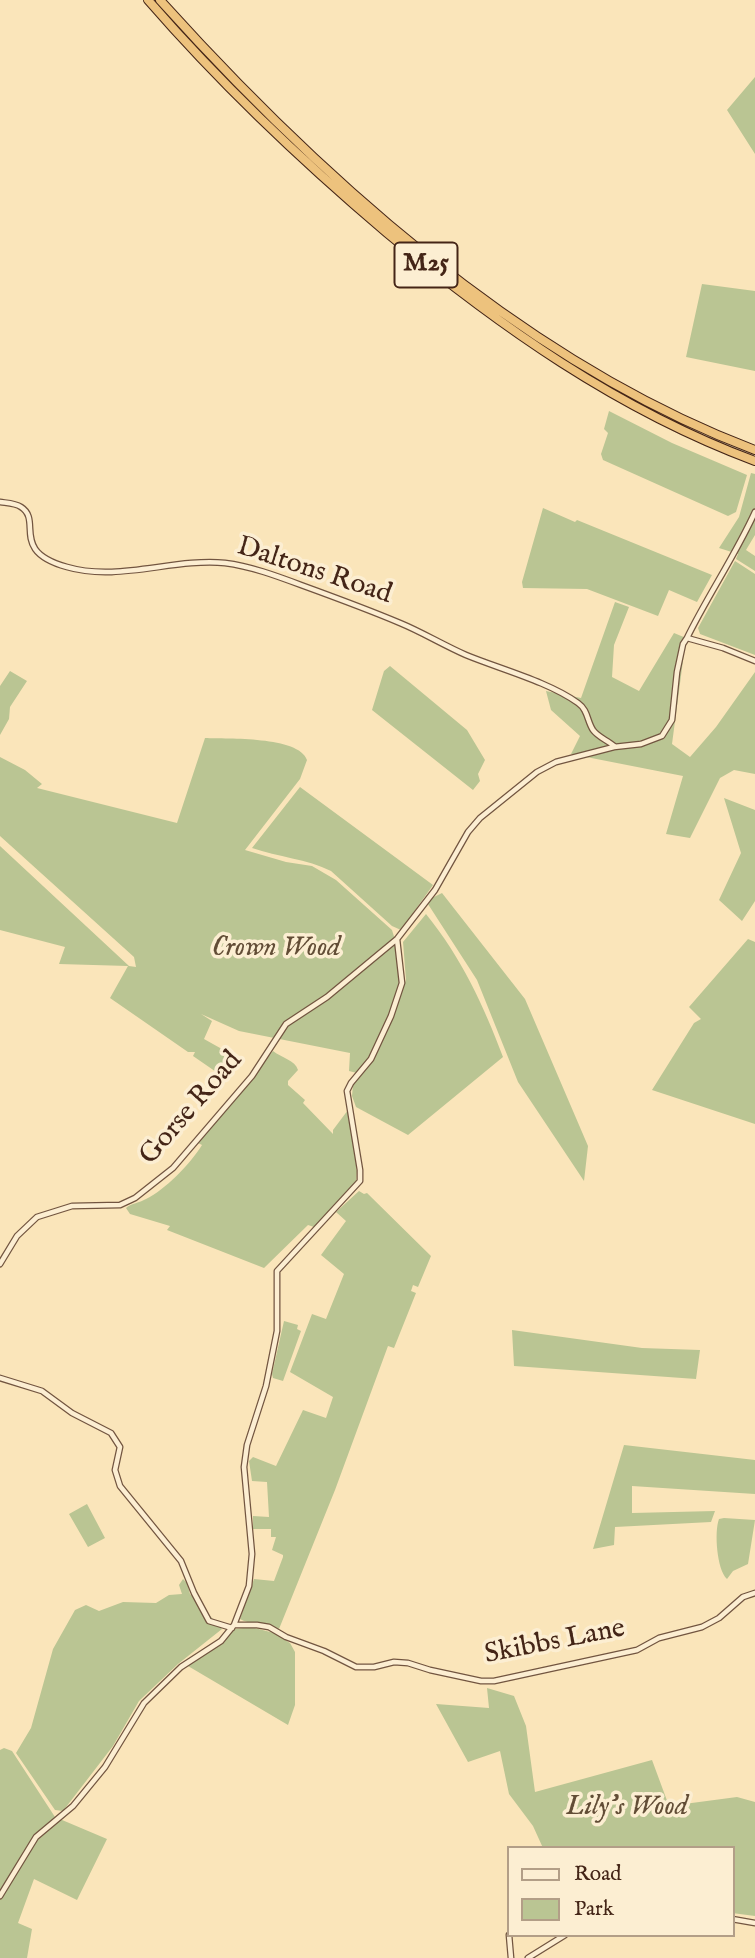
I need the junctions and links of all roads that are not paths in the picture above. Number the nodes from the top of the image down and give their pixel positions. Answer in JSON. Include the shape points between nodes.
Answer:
{"nodes":[{"id":1,"x":148,"y":0,"type":"edge"},
{"id":2,"x":160,"y":0,"type":"edge"},
{"id":3,"x":755,"y":450,"type":"edge"},
{"id":4,"x":755,"y":460,"type":"edge"},
{"id":5,"x":0,"y":502,"type":"edge"},
{"id":6,"x":755,"y":512,"type":"edge"},
{"id":7,"x":687,"y":638,"type":"junction"},
{"id":8,"x":755,"y":661,"type":"edge"},
{"id":9,"x":614,"y":747,"type":"junction"},
{"id":10,"x":397,"y":939,"type":"junction"},
{"id":11,"x":0,"y":1264,"type":"edge"},
{"id":12,"x":0,"y":1378,"type":"edge"},
{"id":13,"x":755,"y":1593,"type":"edge"},
{"id":14,"x":233,"y":1627,"type":"junction"},
{"id":15,"x":0,"y":1896,"type":"edge"},
{"id":16,"x":734,"y":1919,"type":"edge"},
{"id":17,"x":755,"y":1923,"type":"edge"},
{"id":18,"x":509,"y":1937,"type":"edge"},
{"id":19,"x":562,"y":1937,"type":"edge"},
{"id":20,"x":511,"y":1958,"type":"edge"},
{"id":21,"x":528,"y":1958,"type":"edge"}],
"edges":[{"from":1,"to":4,"type":"highway","number":"M25","via":[[319,174],[487,312],[621,399]]},
{"from":2,"to":3,"type":"highway","number":"M25","via":[[321,163],[474,290],[616,385]]},
{"from":5,"to":9,"type":"street","name":"Daltons Road","via":[[26,512],[30,543],[39,555],[53,562],[91,572],[229,564],[287,580],[402,623],[578,703],[593,729]]},
{"from":6,"to":7,"type":"street","name":"Gorse Road"},
{"from":7,"to":8,"type":"street"},
{"from":7,"to":9,"type":"street","name":"Gorse Road","via":[[682,644],[672,720],[662,736]]},
{"from":9,"to":10,"type":"street","name":"Gorse Road","via":[[556,762],[537,772],[480,818],[435,890]]},
{"from":10,"to":11,"type":"street","name":"Gorse Road","via":[[286,1024],[252,1076],[155,1184],[120,1205],[72,1206],[37,1217],[17,1236]]},
{"from":10,"to":14,"type":"street","via":[[402,983],[371,1059],[347,1091],[360,1181],[277,1270],[277,1331],[245,1454],[253,1554],[250,1581]]},
{"from":12,"to":14,"type":"street","name":"Skibbs Lane","via":[[42,1391],[111,1433],[120,1447],[115,1470],[120,1486],[181,1562],[209,1621]]},
{"from":13,"to":14,"type":"street","name":"Skibbs Lane","via":[[702,1627],[659,1638],[637,1650],[494,1681],[394,1661],[356,1667],[269,1627]]},
{"from":14,"to":15,"type":"street","via":[[221,1641],[174,1672],[144,1703],[105,1767],[73,1806],[36,1837]]},
{"from":16,"to":17,"type":"street"},
{"from":18,"to":20,"type":"street"},
{"from":19,"to":21,"type":"street"}]}
